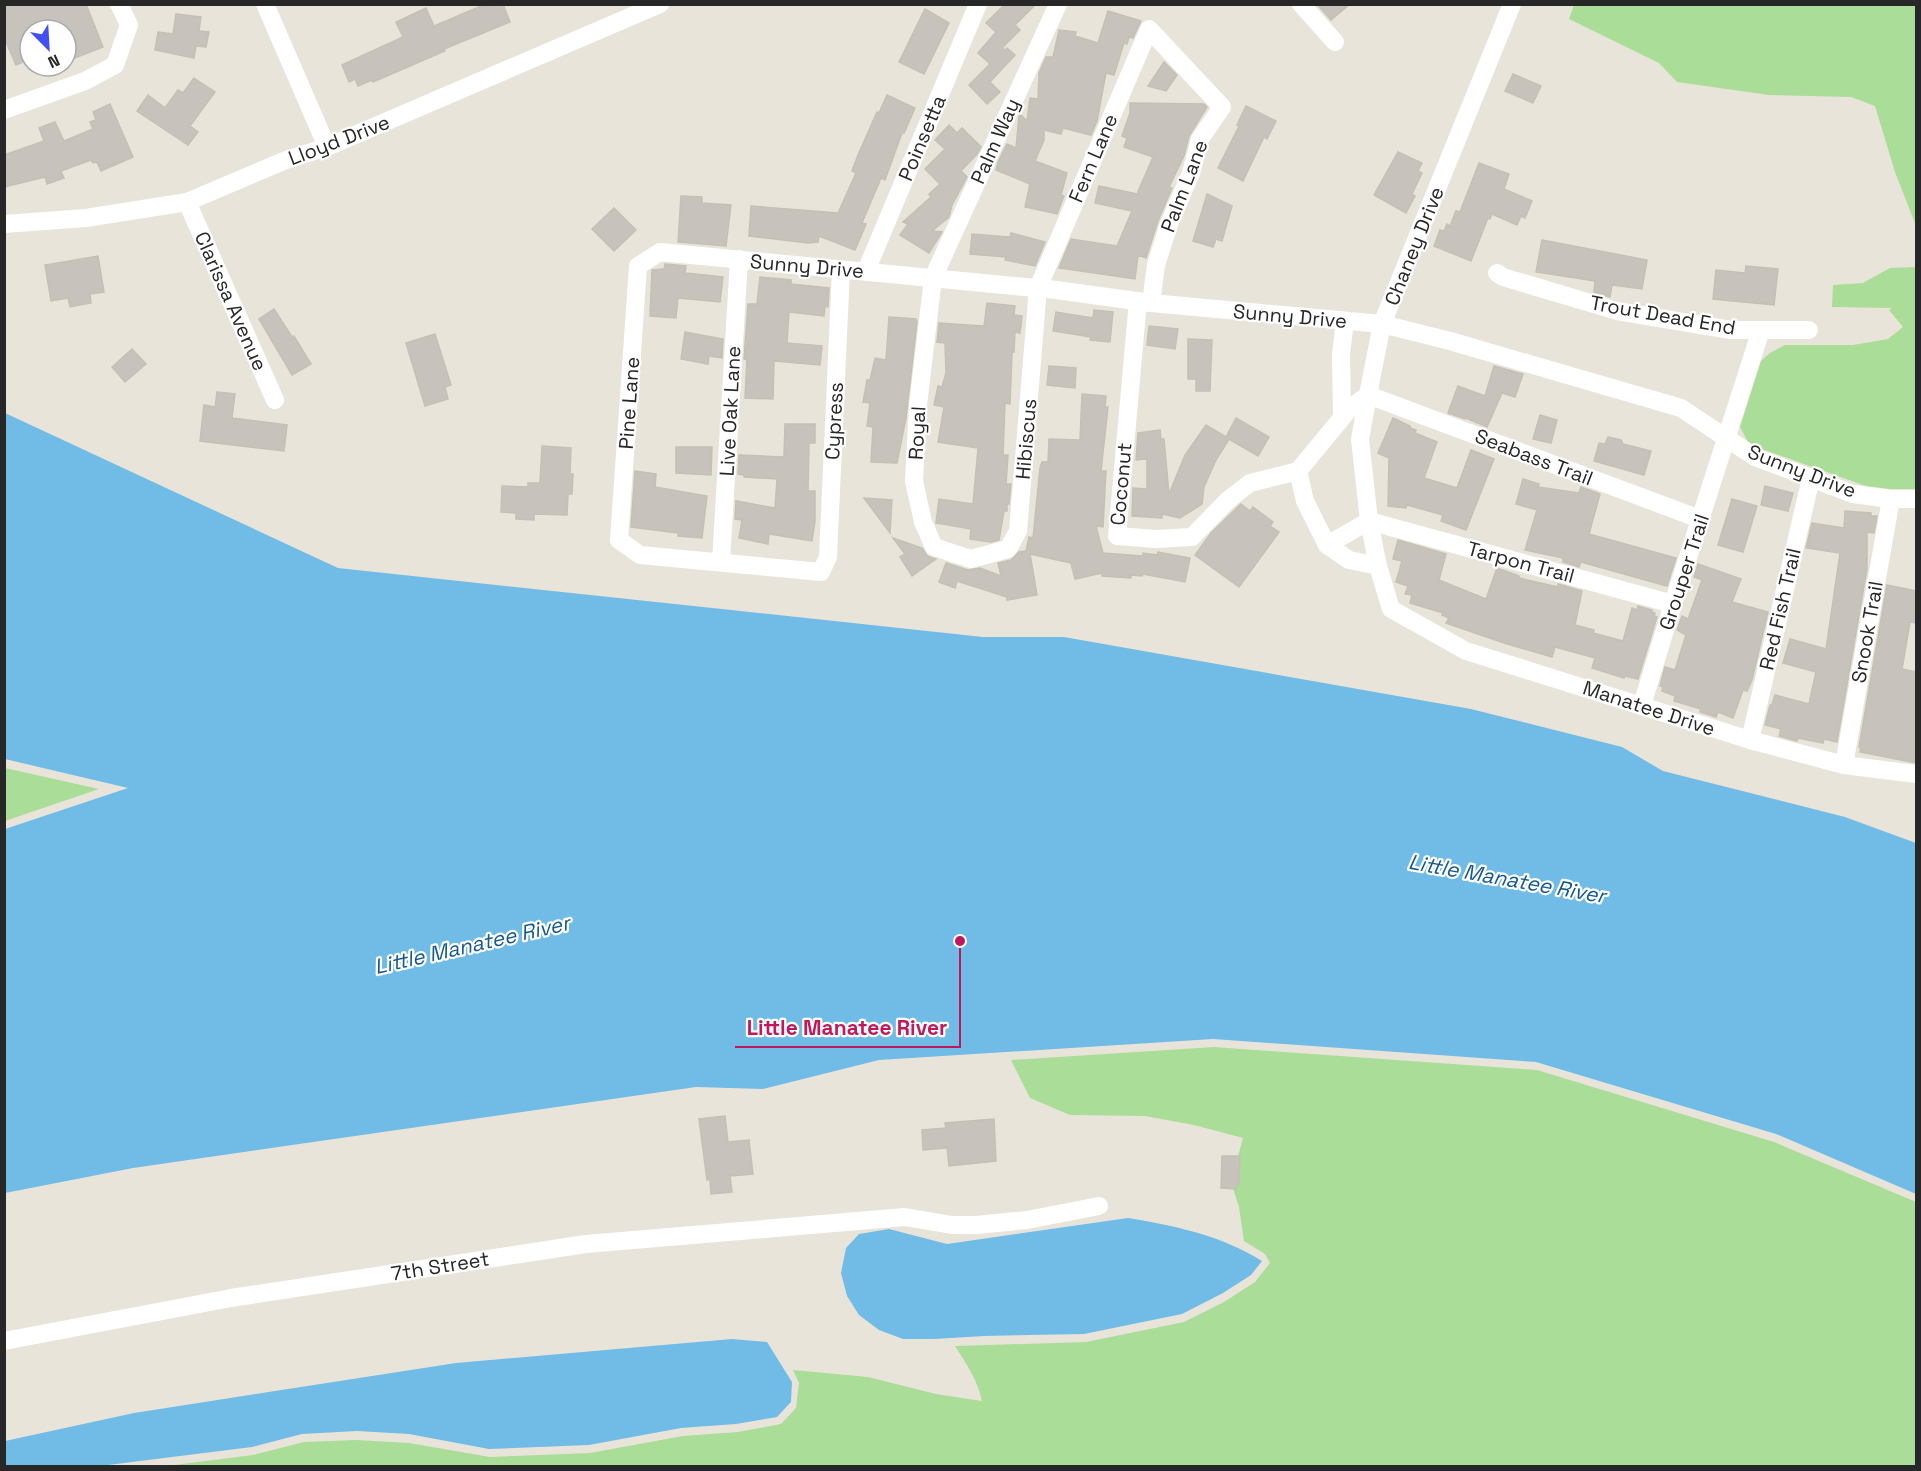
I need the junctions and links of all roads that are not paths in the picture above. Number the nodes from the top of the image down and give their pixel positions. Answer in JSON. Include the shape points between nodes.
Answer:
{"nodes":[{"id":1,"x":119,"y":4,"type":"edge"},
{"id":2,"x":265,"y":4,"type":"edge"},
{"id":3,"x":660,"y":4,"type":"edge"},
{"id":4,"x":978,"y":4,"type":"edge"},
{"id":5,"x":1058,"y":4,"type":"edge"},
{"id":6,"x":1301,"y":4,"type":"edge"},
{"id":7,"x":1510,"y":5,"type":"edge"},
{"id":8,"x":1149,"y":29,"type":"joint"},
{"id":9,"x":1335,"y":42,"type":"dead end"},
{"id":10,"x":4,"y":110,"type":"edge"},
{"id":11,"x":327,"y":147,"type":"junction"},
{"id":12,"x":187,"y":202,"type":"junction"},
{"id":13,"x":4,"y":224,"type":"edge"},
{"id":14,"x":739,"y":259,"type":"junction"},
{"id":15,"x":638,"y":266,"type":"joint"},
{"id":16,"x":841,"y":269,"type":"junction"},
{"id":17,"x":866,"y":271,"type":"junction"},
{"id":18,"x":1497,"y":273,"type":"dead end"},
{"id":19,"x":933,"y":278,"type":"junction"},
{"id":20,"x":1038,"y":288,"type":"junction"},
{"id":21,"x":1144,"y":302,"type":"junction"},
{"id":22,"x":1345,"y":321,"type":"junction"},
{"id":23,"x":1382,"y":324,"type":"junction"},
{"id":24,"x":1761,"y":330,"type":"junction"},
{"id":25,"x":1809,"y":330,"type":"dead end"},
{"id":26,"x":1368,"y":394,"type":"junction"},
{"id":27,"x":275,"y":400,"type":"dead end"},
{"id":28,"x":1342,"y":417,"type":"junction"},
{"id":29,"x":1727,"y":438,"type":"junction"},
{"id":30,"x":1298,"y":471,"type":"junction"},
{"id":31,"x":1811,"y":478,"type":"junction"},
{"id":32,"x":1917,"y":498,"type":"edge"},
{"id":33,"x":1891,"y":499,"type":"junction"},
{"id":34,"x":1700,"y":519,"type":"junction"},
{"id":35,"x":1369,"y":521,"type":"junction"},
{"id":36,"x":1327,"y":545,"type":"junction"},
{"id":37,"x":970,"y":560,"type":"joint"},
{"id":38,"x":721,"y":562,"type":"junction"},
{"id":39,"x":1378,"y":566,"type":"junction"},
{"id":40,"x":1672,"y":603,"type":"junction"},
{"id":41,"x":1391,"y":609,"type":"joint"},
{"id":42,"x":1642,"y":705,"type":"junction"},
{"id":43,"x":1750,"y":740,"type":"junction"},
{"id":44,"x":1844,"y":765,"type":"junction"},
{"id":45,"x":1917,"y":774,"type":"edge"},
{"id":46,"x":1099,"y":1206,"type":"dead end"},
{"id":47,"x":4,"y":1341,"type":"edge"}],
"edges":[{"from":1,"to":10,"type":"street","via":[[129,25],[115,65],[86,81]]},
{"from":2,"to":11,"type":"street"},
{"from":3,"to":11,"type":"street","name":"Lloyd Drive"},
{"from":4,"to":17,"type":"street","name":"Poinsetta"},
{"from":5,"to":19,"type":"street","name":"Palm Way"},
{"from":6,"to":9,"type":"street"},
{"from":7,"to":23,"type":"street","name":"Chaney Drive"},
{"from":8,"to":20,"type":"street","name":"Fern Lane"},
{"from":8,"to":21,"type":"street","name":"Palm Lane","via":[[1222,107],[1200,139]]},
{"from":11,"to":12,"type":"street","name":"Lloyd Drive"},
{"from":12,"to":13,"type":"street","name":"Lloyd Drive","via":[[86,218]]},
{"from":12,"to":27,"type":"street","name":"Clarissa Avenue"},
{"from":14,"to":15,"type":"street","name":"Sunny Drive","via":[[660,252]]},
{"from":14,"to":16,"type":"street","name":"Sunny Drive"},
{"from":14,"to":38,"type":"street","name":"Live Oak Lane"},
{"from":15,"to":38,"type":"street","name":"Pine Lane","via":[[619,540],[640,555]]},
{"from":16,"to":17,"type":"street","name":"Sunny Drive"},
{"from":16,"to":38,"type":"street","name":"Cypress","via":[[828,557],[821,572]]},
{"from":17,"to":19,"type":"street","name":"Sunny Drive"},
{"from":18,"to":24,"type":"street","name":"Trout Dead End","via":[[1617,311],[1731,330]]},
{"from":19,"to":20,"type":"street","name":"Sunny Drive"},
{"from":19,"to":37,"type":"street","name":"Royal","via":[[918,405],[914,481],[923,522],[934,547]]},
{"from":20,"to":21,"type":"street","name":"Sunny Drive"},
{"from":20,"to":37,"type":"street","name":"Hibiscus","via":[[1018,531],[1008,549]]},
{"from":21,"to":22,"type":"street","name":"Sunny Drive"},
{"from":21,"to":30,"type":"street","name":"Coconut","via":[[1117,536],[1192,537],[1250,483]]},
{"from":22,"to":23,"type":"street","name":"Sunny Drive"},
{"from":22,"to":28,"type":"street"},
{"from":23,"to":26,"type":"street","name":"Chaney Drive"},
{"from":23,"to":29,"type":"street","name":"Sunny Drive","via":[[1681,408]]},
{"from":24,"to":25,"type":"street","name":"Trout Dead End"},
{"from":24,"to":29,"type":"street","name":"Trout Dead End"},
{"from":26,"to":28,"type":"street"},
{"from":26,"to":34,"type":"street","name":"Seabass Trail"},
{"from":26,"to":35,"type":"street","name":"Chaney Drive","via":[[1360,439]]},
{"from":28,"to":30,"type":"street"},
{"from":29,"to":31,"type":"street","name":"Sunny Drive","via":[[1755,457]]},
{"from":29,"to":34,"type":"street","name":"Grouper Trail"},
{"from":30,"to":36,"type":"street","via":[[1305,501]]},
{"from":31,"to":33,"type":"street","name":"Sunny Drive","via":[[1853,494]]},
{"from":31,"to":43,"type":"street","name":"Red Fish Trail"},
{"from":32,"to":33,"type":"street","name":"Sunny Drive"},
{"from":33,"to":44,"type":"street","name":"Snook Trail"},
{"from":34,"to":40,"type":"street","name":"Grouper Trail"},
{"from":35,"to":36,"type":"street"},
{"from":35,"to":39,"type":"street","name":"Chaney Drive"},
{"from":35,"to":40,"type":"street","name":"Tarpon Trail"},
{"from":36,"to":39,"type":"street","via":[[1348,560]]},
{"from":39,"to":41,"type":"street","name":"Chaney Drive"},
{"from":40,"to":42,"type":"street","name":"Grouper Trail"},
{"from":41,"to":42,"type":"street","name":"Manatee Drive","via":[[1466,651]]},
{"from":42,"to":43,"type":"street","name":"Manatee Drive"},
{"from":43,"to":44,"type":"street","name":"Manatee Drive"},
{"from":44,"to":45,"type":"street","name":"Manatee Drive"},
{"from":46,"to":47,"type":"street","name":"7th Street","via":[[976,1225],[905,1217],[586,1244],[231,1298]]}]}
